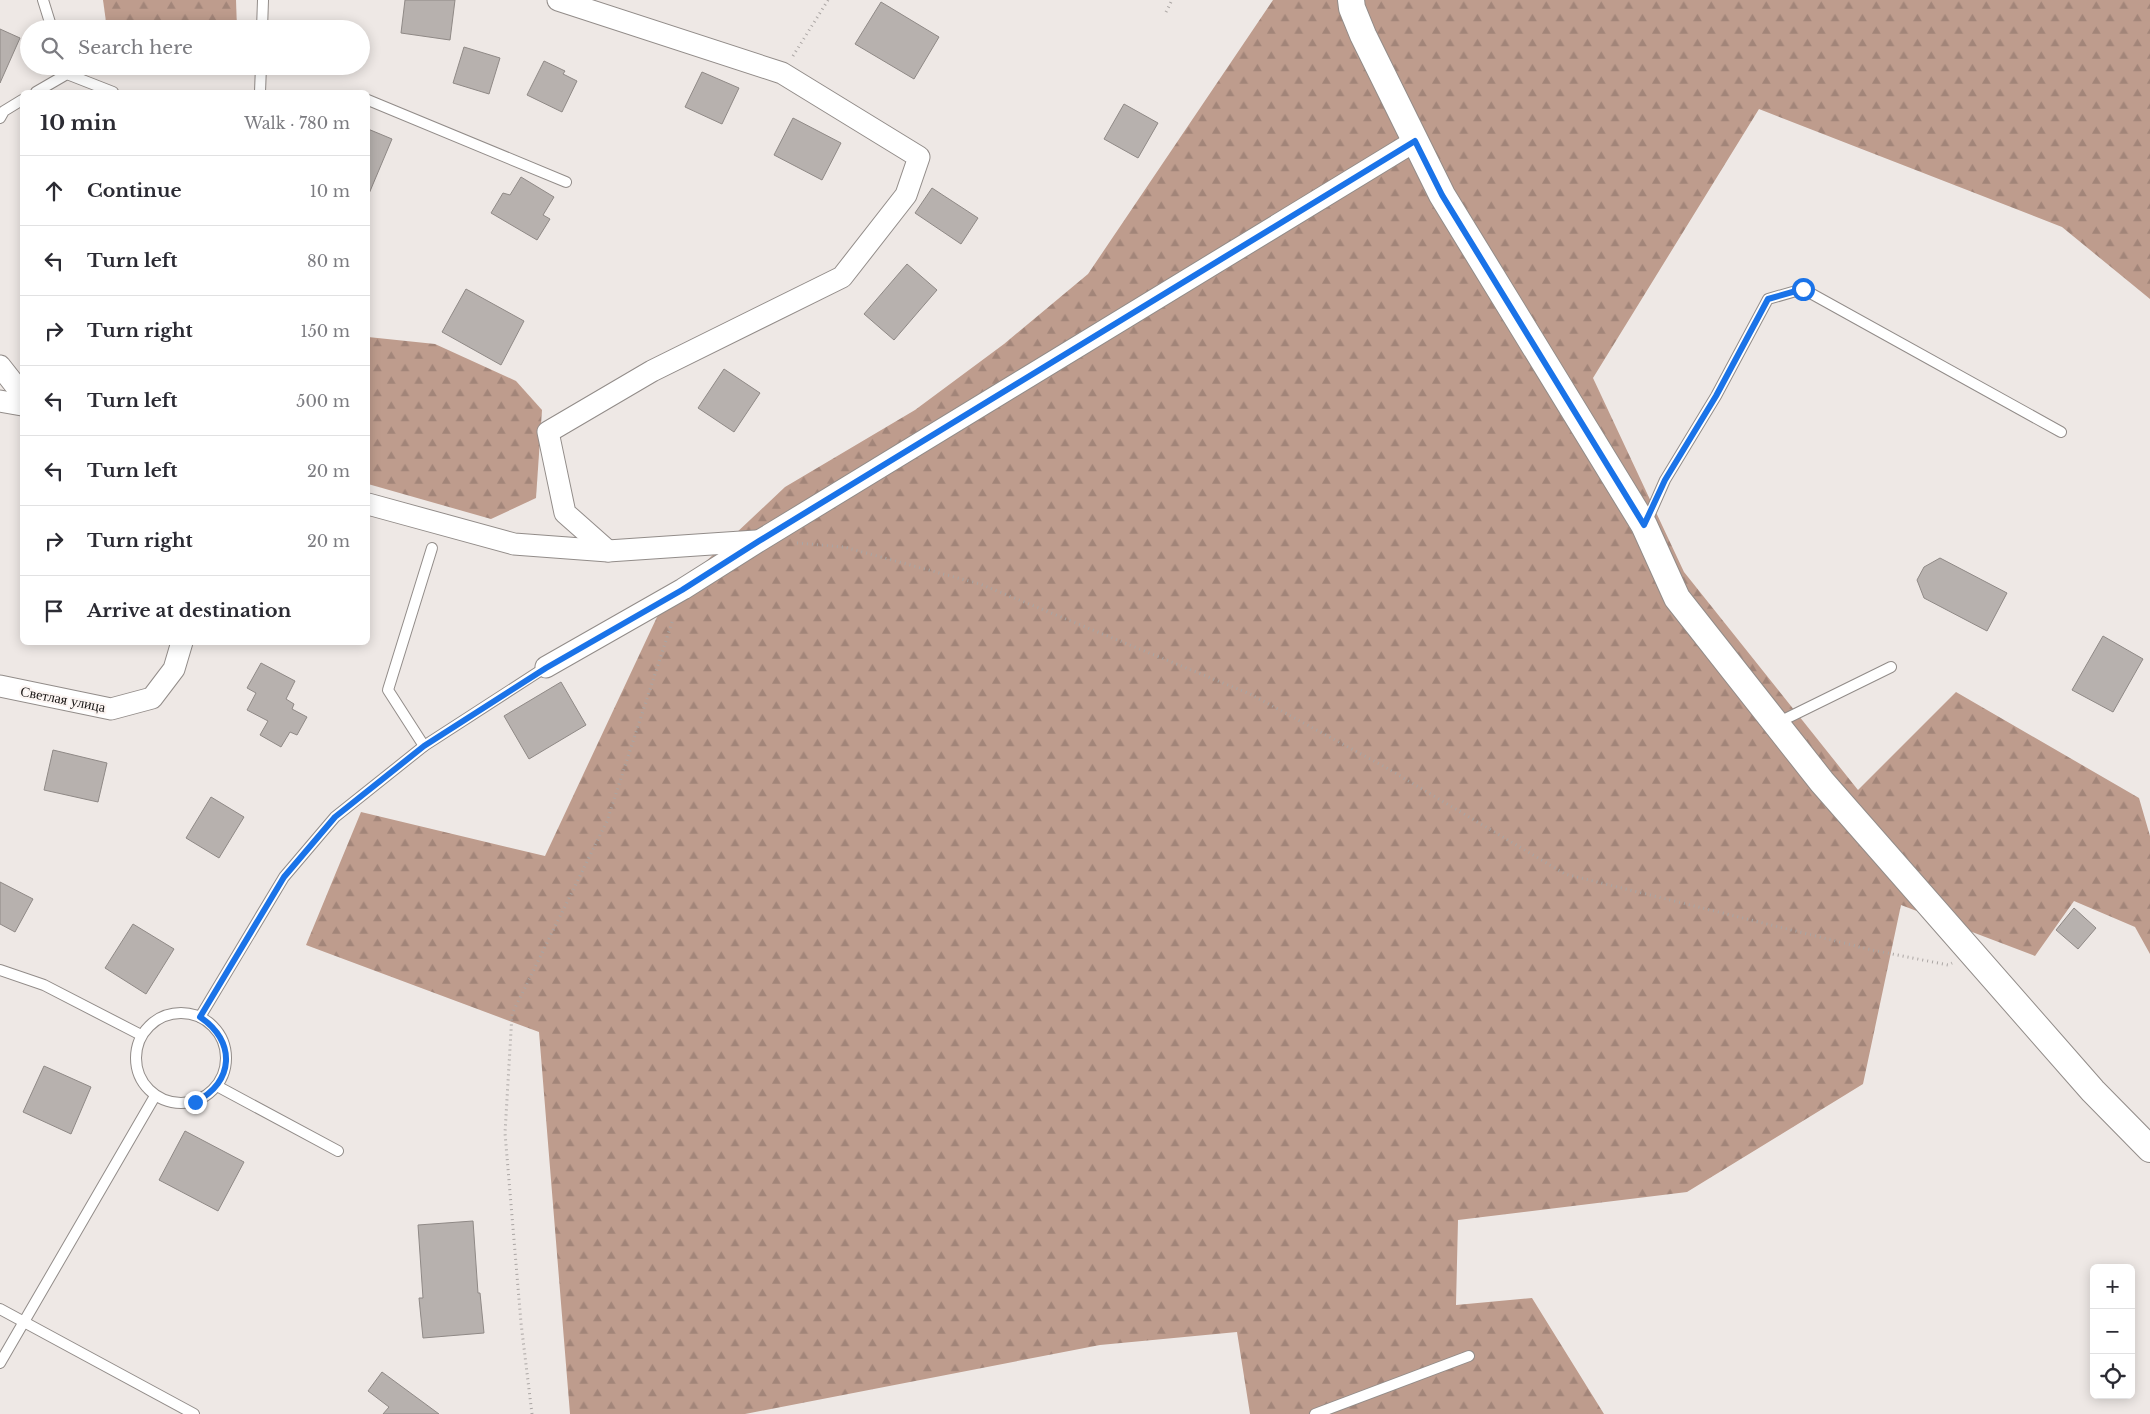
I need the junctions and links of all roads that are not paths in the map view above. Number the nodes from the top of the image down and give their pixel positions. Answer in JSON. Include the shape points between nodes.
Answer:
{"nodes":[{"id":1,"x":43,"y":0,"type":"edge"},
{"id":2,"x":263,"y":0,"type":"edge"},
{"id":3,"x":558,"y":0,"type":"edge"},
{"id":4,"x":1352,"y":4,"type":"edge"},
{"id":5,"x":49,"y":20,"type":"edge"},
{"id":6,"x":262,"y":20,"type":"edge"},
{"id":7,"x":59,"y":75,"type":"edge"},
{"id":8,"x":77,"y":75,"type":"edge"},
{"id":9,"x":261,"y":75,"type":"edge"},
{"id":10,"x":39,"y":90,"type":"edge"},
{"id":11,"x":109,"y":90,"type":"edge"},
{"id":12,"x":260,"y":90,"type":"edge"},
{"id":13,"x":20,"y":101,"type":"edge"},
{"id":14,"x":370,"y":101,"type":"edge"},
{"id":15,"x":0,"y":118,"type":"edge"},
{"id":16,"x":1415,"y":141,"type":"junction"},
{"id":17,"x":566,"y":182,"type":"dead end"},
{"id":18,"x":0,"y":366,"type":"edge"},
{"id":19,"x":20,"y":391,"type":"edge"},
{"id":20,"x":0,"y":401,"type":"edge"},
{"id":21,"x":20,"y":405,"type":"edge"},
{"id":22,"x":2062,"y":432,"type":"dead end"},
{"id":23,"x":370,"y":505,"type":"edge"},
{"id":24,"x":1644,"y":525,"type":"junction"},
{"id":25,"x":759,"y":541,"type":"junction"},
{"id":26,"x":432,"y":548,"type":"dead end"},
{"id":27,"x":608,"y":551,"type":"junction"},
{"id":28,"x":181,"y":645,"type":"edge"},
{"id":29,"x":1890,"y":667,"type":"dead end"},
{"id":30,"x":546,"y":668,"type":"joint"},
{"id":31,"x":0,"y":686,"type":"edge"},
{"id":32,"x":1776,"y":724,"type":"junction"},
{"id":33,"x":424,"y":746,"type":"junction"},
{"id":34,"x":0,"y":970,"type":"edge"},
{"id":35,"x":200,"y":1017,"type":"junction"},
{"id":36,"x":141,"y":1035,"type":"junction"},
{"id":37,"x":217,"y":1086,"type":"junction"},
{"id":38,"x":155,"y":1096,"type":"junction"},
{"id":39,"x":2150,"y":1149,"type":"edge"},
{"id":40,"x":338,"y":1151,"type":"dead end"},
{"id":41,"x":0,"y":1309,"type":"edge"},
{"id":42,"x":23,"y":1322,"type":"junction"},
{"id":43,"x":1469,"y":1356,"type":"dead end"},
{"id":44,"x":0,"y":1363,"type":"edge"},
{"id":45,"x":194,"y":1414,"type":"edge"},
{"id":46,"x":1315,"y":1414,"type":"edge"}],
"edges":[{"from":1,"to":5,"type":"lane"},
{"from":2,"to":6,"type":"lane"},
{"from":3,"to":27,"type":"street","via":[[782,73],[919,157],[906,194],[842,277],[652,371],[548,432],[566,512]]},
{"from":4,"to":16,"type":"street"},
{"from":7,"to":10,"type":"lane"},
{"from":8,"to":11,"type":"lane"},
{"from":9,"to":12,"type":"lane"},
{"from":13,"to":15,"type":"lane","via":[[4,111]]},
{"from":14,"to":17,"type":"lane"},
{"from":16,"to":24,"type":"street","via":[[1442,195]]},
{"from":16,"to":25,"type":"street"},
{"from":18,"to":19,"type":"street"},
{"from":20,"to":21,"type":"street"},
{"from":22,"to":24,"type":"lane","via":[[1803,289],[1768,299],[1716,396],[1665,480]]},
{"from":23,"to":27,"type":"street","via":[[514,544]]},
{"from":24,"to":32,"type":"street","via":[[1677,598]]},
{"from":25,"to":27,"type":"street"},
{"from":25,"to":30,"type":"street","via":[[682,590]]},
{"from":26,"to":33,"type":"lane","via":[[388,690]]},
{"from":28,"to":31,"type":"street","name":"Светлая улица","via":[[174,669],[152,698],[111,709]]},
{"from":29,"to":32,"type":"lane"},
{"from":30,"to":33,"type":"lane"},
{"from":32,"to":39,"type":"street","via":[[1822,782],[1972,954],[2093,1091]]},
{"from":33,"to":35,"type":"lane","via":[[335,817],[284,877]]},
{"from":34,"to":36,"type":"lane","via":[[44,985]]},
{"from":35,"to":36,"type":"lane","via":[[173,1013],[160,1017]]},
{"from":35,"to":37,"type":"lane","via":[[215,1029],[225,1047],[224,1074]]},
{"from":36,"to":38,"type":"lane","via":[[135,1062],[145,1087]]},
{"from":37,"to":38,"type":"lane","via":[[195,1102],[181,1104]]},
{"from":37,"to":40,"type":"lane"},
{"from":38,"to":42,"type":"lane"},
{"from":41,"to":42,"type":"lane"},
{"from":42,"to":44,"type":"lane"},
{"from":42,"to":45,"type":"lane"},
{"from":43,"to":46,"type":"lane"}]}
